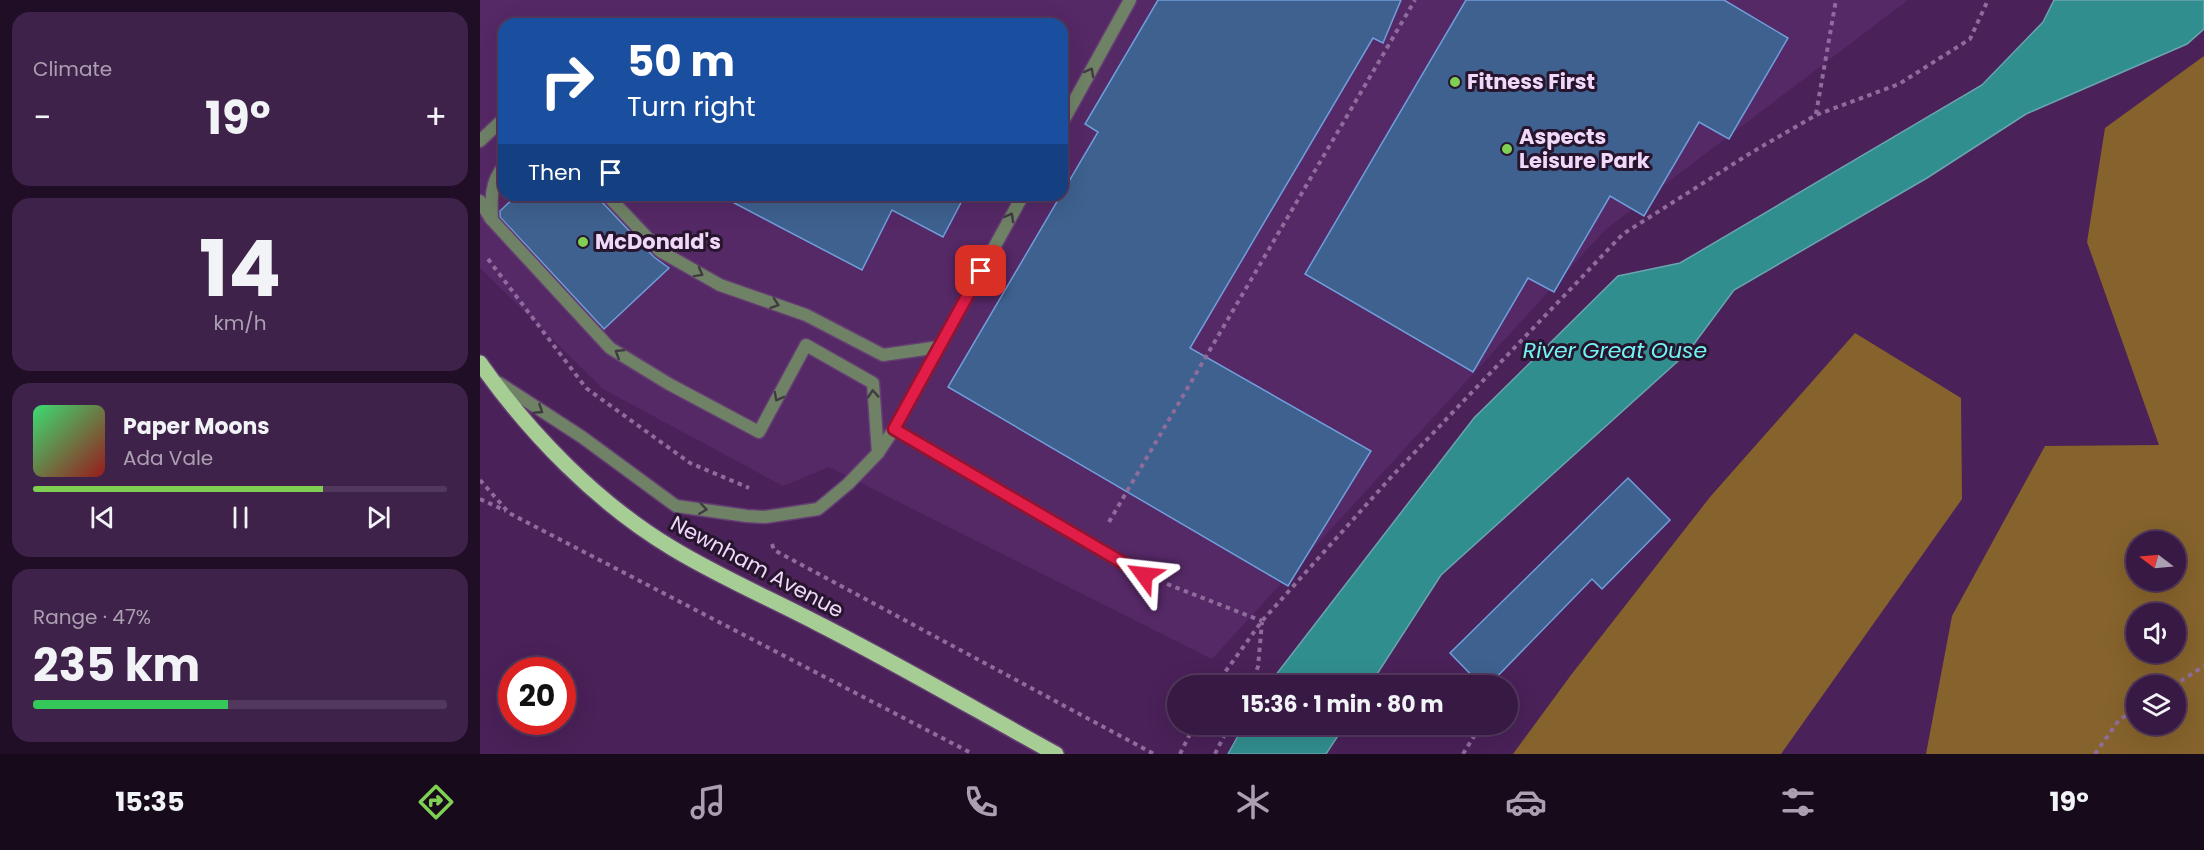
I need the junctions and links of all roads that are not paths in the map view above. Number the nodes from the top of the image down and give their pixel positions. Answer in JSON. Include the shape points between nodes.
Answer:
{"nodes":[{"id":1,"x":1130,"y":0,"type":"edge"},
{"id":2,"x":1068,"y":112,"type":"edge"},
{"id":3,"x":498,"y":124,"type":"edge"},
{"id":4,"x":480,"y":141,"type":"edge"},
{"id":5,"x":498,"y":173,"type":"edge"},
{"id":6,"x":480,"y":201,"type":"edge"},
{"id":7,"x":613,"y":201,"type":"edge"},
{"id":8,"x":1020,"y":201,"type":"edge"},
{"id":9,"x":492,"y":220,"type":"junction"},
{"id":10,"x":939,"y":347,"type":"junction"},
{"id":11,"x":480,"y":363,"type":"edge"},
{"id":12,"x":490,"y":378,"type":"junction"},
{"id":13,"x":894,"y":429,"type":"junction"},
{"id":14,"x":878,"y":453,"type":"junction"},
{"id":15,"x":1144,"y":575,"type":"road end"},
{"id":16,"x":1056,"y":754,"type":"edge"}],
"edges":[{"from":2,"to":1,"type":"lane","one_way":true},
{"from":3,"to":4,"type":"lane"},
{"from":5,"to":9,"type":"lane","via":[[491,196]]},
{"from":6,"to":9,"type":"lane"},
{"from":7,"to":10,"type":"lane","one_way":true,"via":[[660,251],[720,285],[806,315],[883,355]]},
{"from":10,"to":8,"type":"lane","one_way":true},
{"from":14,"to":9,"type":"lane","one_way":true,"via":[[873,383],[806,345],[759,432],[610,348]]},
{"from":10,"to":13,"type":"lane"},
{"from":11,"to":12,"type":"main road","name":"Newnham Avenue"},
{"from":12,"to":14,"type":"lane","one_way":true,"via":[[582,437],[676,506],[765,517],[818,508]]},
{"from":12,"to":16,"type":"main road","name":"Newnham Avenue","via":[[570,467],[635,523],[670,547],[712,572],[817,622]]},
{"from":13,"to":14,"type":"lane"},
{"from":13,"to":15,"type":"lane"}]}
